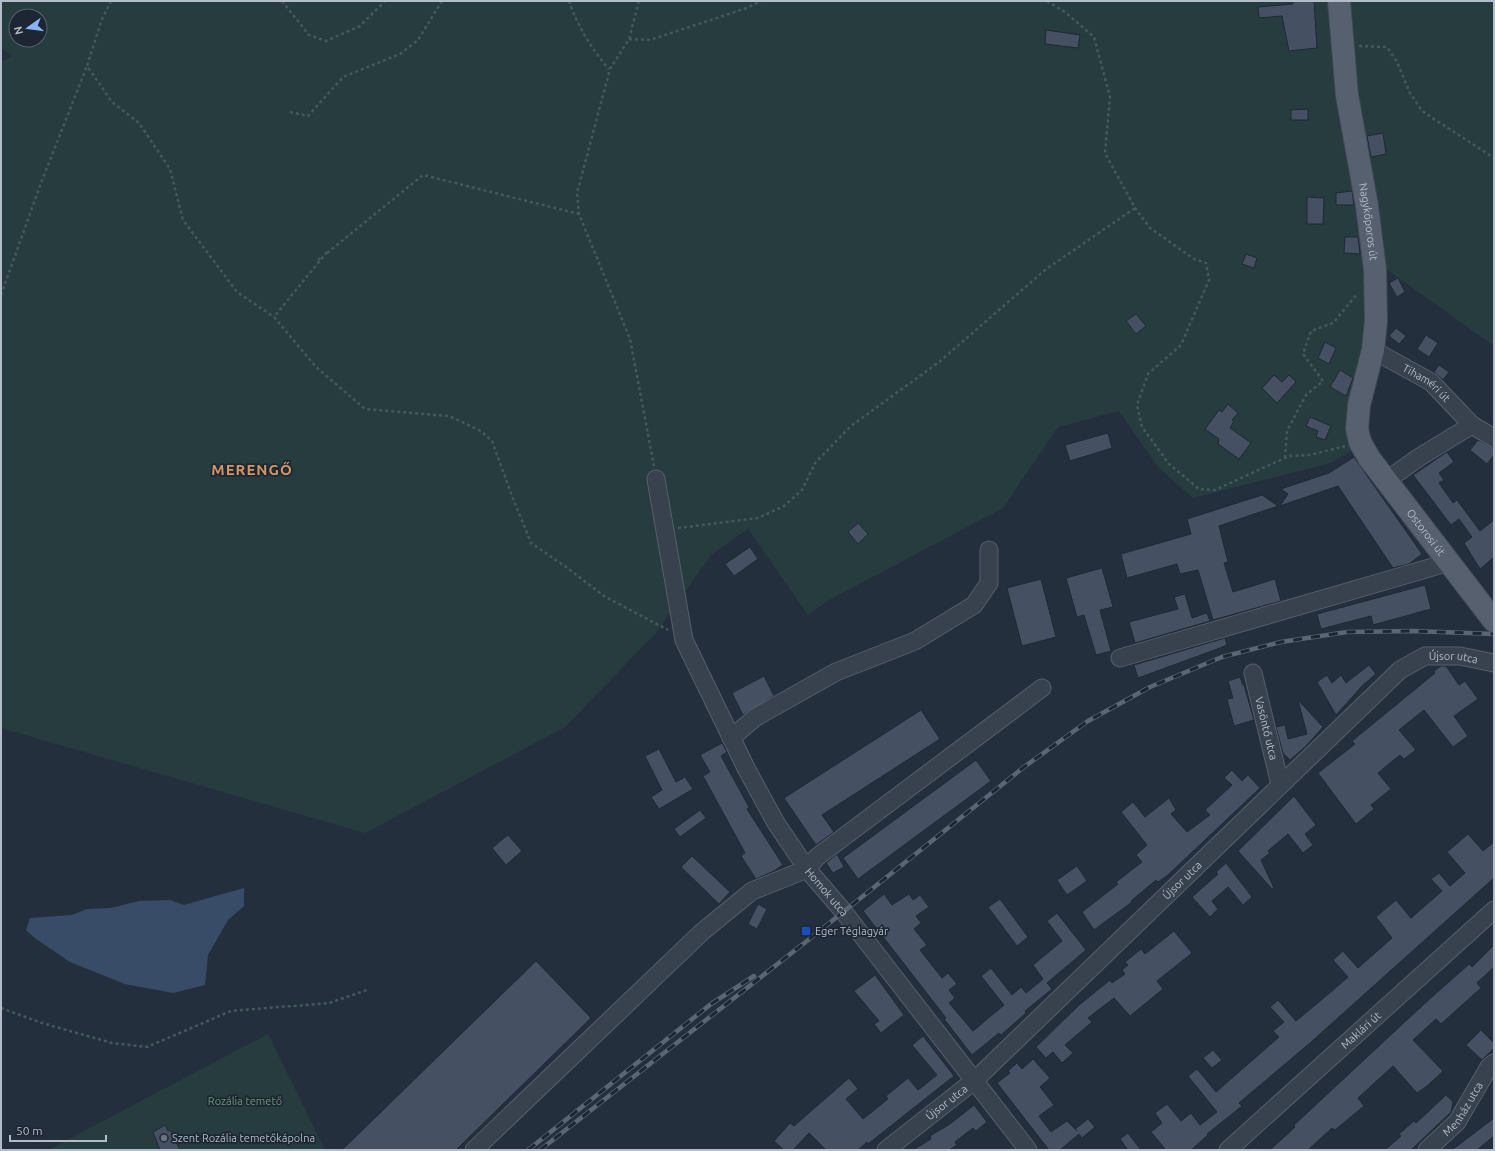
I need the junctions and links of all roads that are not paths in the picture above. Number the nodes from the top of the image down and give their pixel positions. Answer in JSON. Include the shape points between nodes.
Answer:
{"nodes":[{"id":1,"x":1339,"y":1,"type":"edge"},
{"id":2,"x":1373,"y":350,"type":"junction"},
{"id":3,"x":1472,"y":425,"type":"junction"},
{"id":4,"x":1494,"y":438,"type":"edge"},
{"id":5,"x":1360,"y":442,"type":"joint"},
{"id":6,"x":656,"y":479,"type":"road end"},
{"id":7,"x":1386,"y":481,"type":"junction"},
{"id":8,"x":989,"y":550,"type":"dead end"},
{"id":9,"x":1450,"y":562,"type":"junction"},
{"id":10,"x":1494,"y":621,"type":"edge"},
{"id":11,"x":1120,"y":658,"type":"dead end"},
{"id":12,"x":1494,"y":663,"type":"edge"},
{"id":13,"x":1253,"y":673,"type":"dead end"},
{"id":14,"x":1042,"y":688,"type":"dead end"},
{"id":15,"x":731,"y":738,"type":"junction"},
{"id":16,"x":1280,"y":784,"type":"junction"},
{"id":17,"x":806,"y":868,"type":"junction"},
{"id":18,"x":1494,"y":910,"type":"edge"},
{"id":19,"x":1494,"y":1063,"type":"edge"},
{"id":20,"x":975,"y":1080,"type":"junction"},
{"id":21,"x":474,"y":1150,"type":"edge"},
{"id":22,"x":886,"y":1150,"type":"edge"},
{"id":23,"x":1028,"y":1150,"type":"edge"},
{"id":24,"x":1228,"y":1150,"type":"edge"},
{"id":25,"x":1427,"y":1150,"type":"edge"}],
"edges":[{"from":1,"to":2,"type":"main road","name":"Nagykőporos út","via":[[1347,95],[1372,237],[1376,291]]},
{"from":2,"to":3,"type":"street","name":"Tihaméri út","via":[[1431,382]]},
{"from":2,"to":5,"type":"main road","name":"Nagykőporos út","via":[[1359,405],[1357,429]]},
{"from":3,"to":4,"type":"street","name":"Tihaméri út"},
{"from":3,"to":7,"type":"street"},
{"from":5,"to":7,"type":"main road","name":"Ostorosi út"},
{"from":6,"to":15,"type":"street","name":"Homok utca","via":[[687,645]]},
{"from":7,"to":9,"type":"main road","name":"Ostorosi út"},
{"from":8,"to":15,"type":"street","via":[[989,582],[974,605],[915,641],[836,672],[756,718]]},
{"from":9,"to":10,"type":"main road","name":"Ostorosi út"},
{"from":9,"to":11,"type":"street"},
{"from":12,"to":16,"type":"street","name":"Újsor utca","via":[[1460,656],[1424,656],[1400,670]]},
{"from":13,"to":16,"type":"street","name":"Vasöntő utca"},
{"from":14,"to":17,"type":"street","via":[[817,857]]},
{"from":15,"to":17,"type":"street","name":"Homok utca","via":[[776,823]]},
{"from":16,"to":20,"type":"street","name":"Újsor utca"},
{"from":17,"to":20,"type":"street","name":"Homok utca","via":[[843,911]]},
{"from":17,"to":21,"type":"street","via":[[752,891],[702,932]]},
{"from":18,"to":24,"type":"street","name":"Maklári út"},
{"from":19,"to":25,"type":"street","name":"Menház utca","via":[[1489,1067],[1457,1122]]},
{"from":20,"to":22,"type":"street","name":"Újsor utca"},
{"from":20,"to":23,"type":"street","name":"Homok utca"}]}
